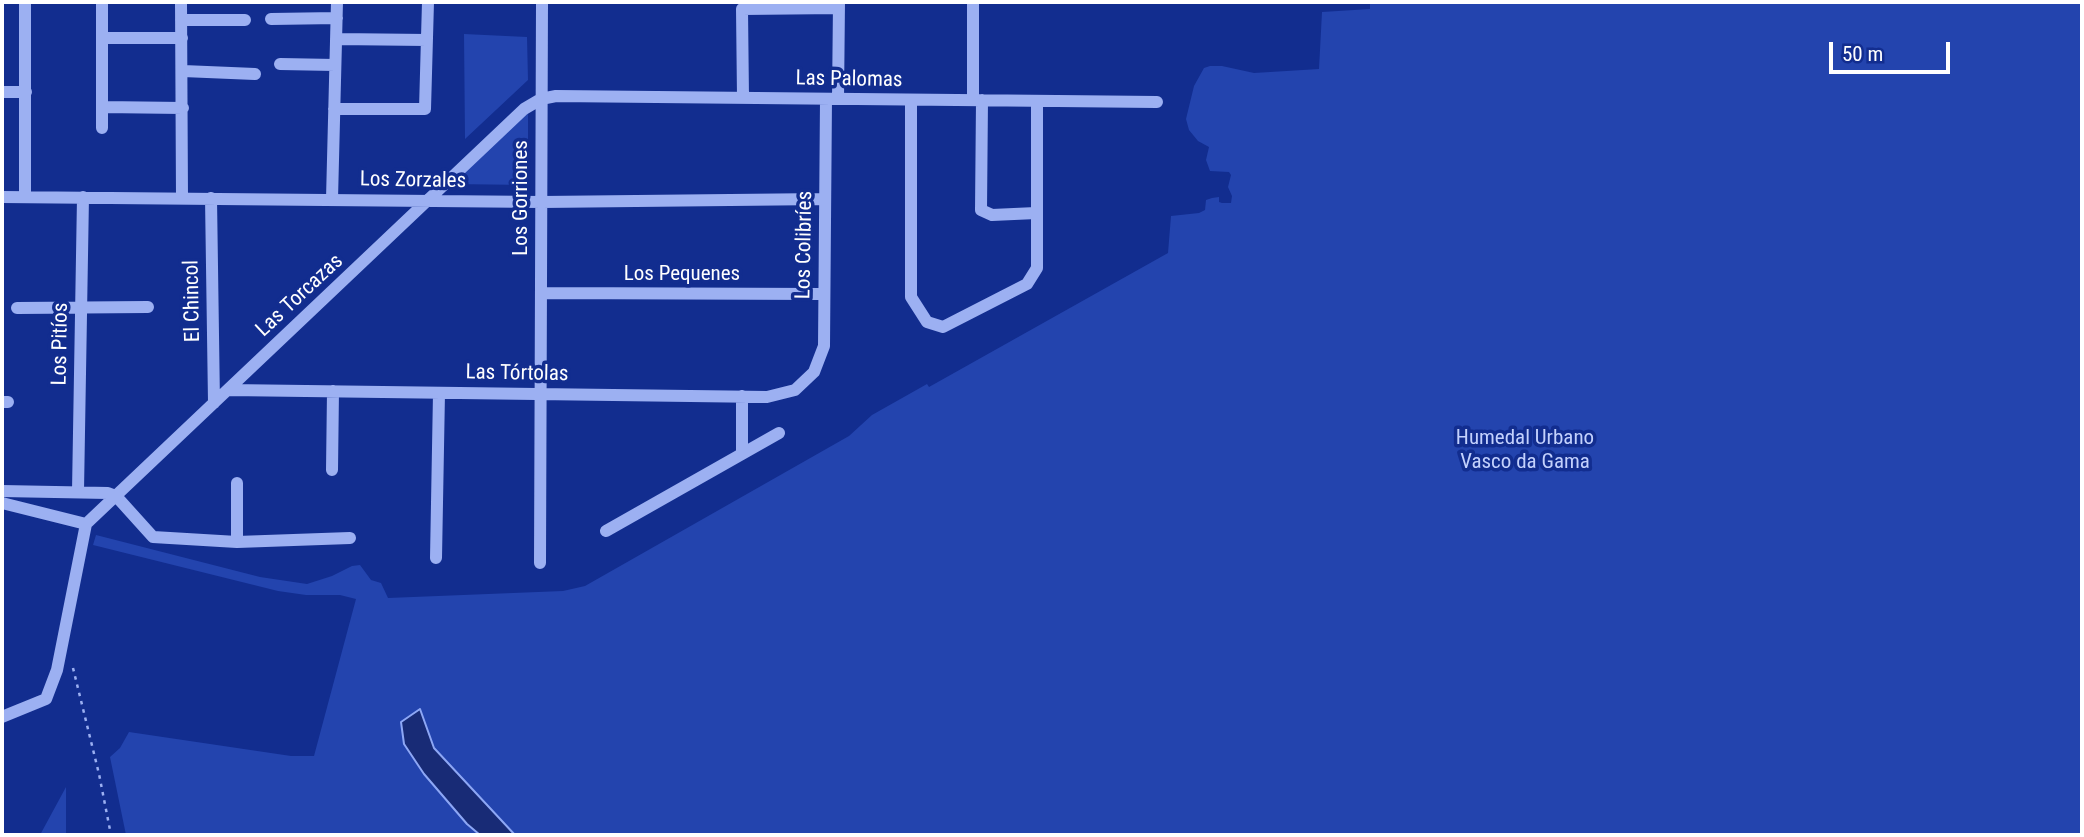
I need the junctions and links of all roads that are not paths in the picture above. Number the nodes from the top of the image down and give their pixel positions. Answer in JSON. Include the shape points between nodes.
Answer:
{"nodes":[{"id":1,"x":26,"y":2,"type":"edge"},
{"id":2,"x":102,"y":2,"type":"edge"},
{"id":3,"x":181,"y":2,"type":"edge"},
{"id":4,"x":337,"y":2,"type":"edge"},
{"id":5,"x":428,"y":2,"type":"edge"},
{"id":6,"x":542,"y":2,"type":"edge"},
{"id":7,"x":973,"y":2,"type":"edge"},
{"id":8,"x":839,"y":5,"type":"edge"},
{"id":9,"x":740,"y":6,"type":"edge"},
{"id":10,"x":337,"y":18,"type":"junction"},
{"id":11,"x":271,"y":19,"type":"dead end"},
{"id":12,"x":181,"y":20,"type":"junction"},
{"id":13,"x":245,"y":20,"type":"dead end"},
{"id":14,"x":102,"y":38,"type":"junction"},
{"id":15,"x":182,"y":38,"type":"junction"},
{"id":16,"x":336,"y":39,"type":"junction"},
{"id":17,"x":427,"y":40,"type":"junction"},
{"id":18,"x":281,"y":64,"type":"dead end"},
{"id":19,"x":335,"y":65,"type":"junction"},
{"id":20,"x":183,"y":71,"type":"junction"},
{"id":21,"x":255,"y":74,"type":"dead end"},
{"id":22,"x":2,"y":92,"type":"edge"},
{"id":23,"x":26,"y":92,"type":"junction"},
{"id":24,"x":743,"y":98,"type":"junction"},
{"id":25,"x":541,"y":99,"type":"junction"},
{"id":26,"x":832,"y":99,"type":"junction"},
{"id":27,"x":911,"y":100,"type":"junction"},
{"id":28,"x":977,"y":100,"type":"junction"},
{"id":29,"x":1037,"y":101,"type":"junction"},
{"id":30,"x":1157,"y":102,"type":"dead end"},
{"id":31,"x":102,"y":107,"type":"junction"},
{"id":32,"x":183,"y":108,"type":"junction"},
{"id":33,"x":334,"y":109,"type":"junction"},
{"id":34,"x":102,"y":128,"type":"dead end"},
{"id":35,"x":2,"y":197,"type":"edge"},
{"id":36,"x":25,"y":197,"type":"junction"},
{"id":37,"x":83,"y":197,"type":"junction"},
{"id":38,"x":183,"y":198,"type":"junction"},
{"id":39,"x":211,"y":198,"type":"junction"},
{"id":40,"x":332,"y":199,"type":"junction"},
{"id":41,"x":824,"y":199,"type":"junction"},
{"id":42,"x":430,"y":200,"type":"junction"},
{"id":43,"x":541,"y":202,"type":"junction"},
{"id":44,"x":1036,"y":213,"type":"junction"},
{"id":45,"x":541,"y":293,"type":"junction"},
{"id":46,"x":823,"y":295,"type":"junction"},
{"id":47,"x":148,"y":307,"type":"dead end"},
{"id":48,"x":18,"y":308,"type":"dead end"},
{"id":49,"x":81,"y":308,"type":"junction"},
{"id":50,"x":803,"y":384,"type":"joint"},
{"id":51,"x":229,"y":390,"type":"junction"},
{"id":52,"x":333,"y":391,"type":"junction"},
{"id":53,"x":439,"y":393,"type":"junction"},
{"id":54,"x":540,"y":394,"type":"junction"},
{"id":55,"x":742,"y":396,"type":"junction"},
{"id":56,"x":215,"y":403,"type":"junction"},
{"id":57,"x":779,"y":433,"type":"dead end"},
{"id":58,"x":742,"y":454,"type":"junction"},
{"id":59,"x":332,"y":470,"type":"dead end"},
{"id":60,"x":237,"y":483,"type":"dead end"},
{"id":61,"x":2,"y":491,"type":"edge"},
{"id":62,"x":78,"y":491,"type":"junction"},
{"id":63,"x":116,"y":496,"type":"junction"},
{"id":64,"x":2,"y":503,"type":"edge"},
{"id":65,"x":86,"y":524,"type":"junction"},
{"id":66,"x":606,"y":531,"type":"dead end"},
{"id":67,"x":350,"y":538,"type":"dead end"},
{"id":68,"x":237,"y":542,"type":"junction"},
{"id":69,"x":436,"y":558,"type":"dead end"},
{"id":70,"x":540,"y":562,"type":"dead end"},
{"id":71,"x":2,"y":717,"type":"edge"}],
"edges":[{"from":1,"to":23,"type":"street"},
{"from":2,"to":14,"type":"street"},
{"from":3,"to":12,"type":"street"},
{"from":4,"to":10,"type":"street"},
{"from":5,"to":17,"type":"street"},
{"from":6,"to":25,"type":"street","name":"Los Gorriones"},
{"from":7,"to":28,"type":"street"},
{"from":8,"to":9,"type":"street"},
{"from":8,"to":26,"type":"street","name":"Los Colibríes"},
{"from":9,"to":24,"type":"street"},
{"from":10,"to":11,"type":"street"},
{"from":10,"to":16,"type":"street"},
{"from":12,"to":13,"type":"street"},
{"from":12,"to":15,"type":"street"},
{"from":14,"to":15,"type":"street"},
{"from":14,"to":31,"type":"street"},
{"from":15,"to":20,"type":"street"},
{"from":16,"to":17,"type":"street"},
{"from":16,"to":19,"type":"street"},
{"from":17,"to":33,"type":"street","via":[[425,110]]},
{"from":18,"to":19,"type":"street"},
{"from":19,"to":33,"type":"street"},
{"from":20,"to":21,"type":"street"},
{"from":20,"to":32,"type":"street"},
{"from":22,"to":23,"type":"street"},
{"from":23,"to":36,"type":"street"},
{"from":24,"to":25,"type":"street","name":"Las Palomas"},
{"from":24,"to":26,"type":"street","name":"Las Palomas"},
{"from":25,"to":42,"type":"street","name":"Las Torcazas","via":[[524,108]]},
{"from":25,"to":43,"type":"street","name":"Los Gorriones"},
{"from":26,"to":27,"type":"street","name":"Las Palomas"},
{"from":26,"to":41,"type":"street","name":"Los Colibríes"},
{"from":27,"to":28,"type":"street","name":"Las Palomas"},
{"from":27,"to":44,"type":"street","via":[[911,297],[927,322],[943,327],[1027,284],[1037,268]]},
{"from":28,"to":29,"type":"street","name":"Las Palomas"},
{"from":28,"to":44,"type":"street","via":[[981,210],[992,215]]},
{"from":29,"to":30,"type":"street","name":"Las Palomas"},
{"from":29,"to":44,"type":"street"},
{"from":31,"to":32,"type":"street"},
{"from":31,"to":34,"type":"street"},
{"from":32,"to":38,"type":"street"},
{"from":33,"to":40,"type":"street"},
{"from":35,"to":36,"type":"street","name":"Los Zorzales"},
{"from":36,"to":37,"type":"street","name":"Los Zorzales"},
{"from":37,"to":38,"type":"street","name":"Los Zorzales"},
{"from":37,"to":49,"type":"street","name":"Los Pitíos"},
{"from":38,"to":39,"type":"street","name":"Los Zorzales"},
{"from":39,"to":40,"type":"street","name":"Los Zorzales"},
{"from":39,"to":56,"type":"street","name":"El Chincol"},
{"from":40,"to":42,"type":"street","name":"Los Zorzales"},
{"from":41,"to":43,"type":"street","name":"Los Zorzales"},
{"from":41,"to":46,"type":"street","name":"Los Colibríes"},
{"from":42,"to":43,"type":"street","name":"Los Zorzales"},
{"from":42,"to":51,"type":"street","name":"Las Torcazas"},
{"from":43,"to":45,"type":"street","name":"Los Gorriones"},
{"from":45,"to":46,"type":"street","name":"Los Pequenes"},
{"from":45,"to":54,"type":"street","name":"Los Gorriones"},
{"from":46,"to":50,"type":"street","name":"Los Colibríes","via":[[822,355]]},
{"from":47,"to":49,"type":"street"},
{"from":48,"to":49,"type":"street"},
{"from":49,"to":62,"type":"street","name":"Los Pitíos"},
{"from":50,"to":55,"type":"street","name":"Las Tórtolas","via":[[777,396]]},
{"from":51,"to":52,"type":"street","name":"Las Tórtolas"},
{"from":51,"to":56,"type":"street","name":"Las Torcazas"},
{"from":52,"to":53,"type":"street","name":"Las Tórtolas"},
{"from":52,"to":59,"type":"street"},
{"from":53,"to":54,"type":"street","name":"Las Tórtolas"},
{"from":53,"to":69,"type":"street"},
{"from":54,"to":55,"type":"street","name":"Las Tórtolas"},
{"from":54,"to":70,"type":"street","name":"Los Gorriones"},
{"from":55,"to":58,"type":"street"},
{"from":56,"to":63,"type":"street","name":"Las Torcazas"},
{"from":57,"to":58,"type":"street"},
{"from":58,"to":66,"type":"street"},
{"from":60,"to":68,"type":"street"},
{"from":61,"to":62,"type":"street"},
{"from":62,"to":63,"type":"street"},
{"from":63,"to":65,"type":"street","name":"Las Torcazas"},
{"from":63,"to":68,"type":"street","via":[[153,537]]},
{"from":64,"to":65,"type":"street"},
{"from":65,"to":71,"type":"street","via":[[57,670],[46,699]]},
{"from":67,"to":68,"type":"street"}]}
